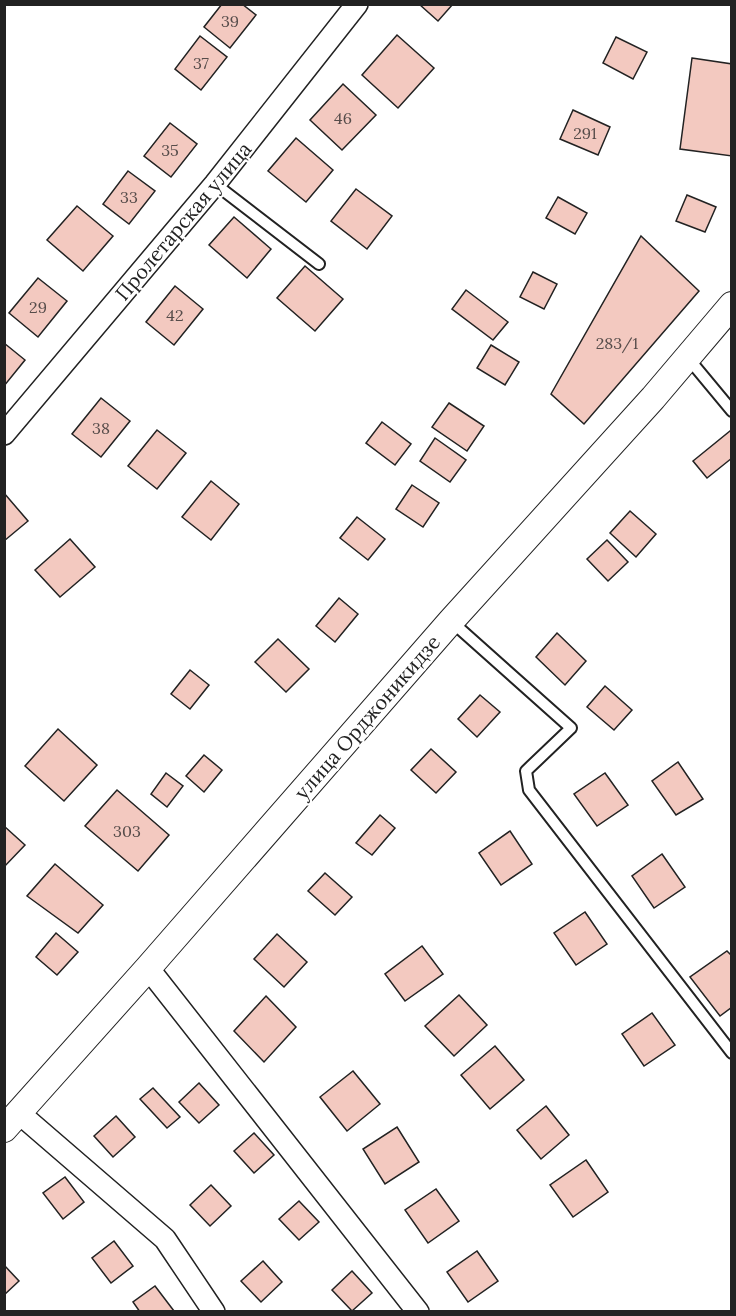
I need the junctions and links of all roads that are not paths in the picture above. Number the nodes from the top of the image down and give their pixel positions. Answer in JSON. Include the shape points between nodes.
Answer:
{"nodes":[{"id":1,"x":357,"y":4,"type":"edge"},
{"id":2,"x":215,"y":184,"type":"junction"},
{"id":3,"x":319,"y":264,"type":"dead end"},
{"id":4,"x":732,"y":305,"type":"edge"},
{"id":5,"x":687,"y":358,"type":"junction"},
{"id":6,"x":732,"y":411,"type":"edge"},
{"id":7,"x":4,"y":435,"type":"edge"},
{"id":8,"x":451,"y":621,"type":"junction"},
{"id":9,"x":148,"y":968,"type":"junction"},
{"id":10,"x":732,"y":1053,"type":"edge"},
{"id":11,"x":12,"y":1121,"type":"edge"},
{"id":12,"x":214,"y":1311,"type":"edge"},
{"id":13,"x":418,"y":1311,"type":"edge"}],
"edges":[{"from":1,"to":2,"type":"street","name":"Пролетарская улица"},
{"from":2,"to":3,"type":"lane"},
{"from":2,"to":7,"type":"street","name":"Пролетарская улица"},
{"from":4,"to":5,"type":"street","name":"улица Орджоникидзе"},
{"from":5,"to":6,"type":"lane"},
{"from":5,"to":8,"type":"street","name":"улица Орджоникидзе"},
{"from":8,"to":9,"type":"street","name":"улица Орджоникидзе"},
{"from":8,"to":10,"type":"lane","via":[[571,728],[526,771],[529,790]]},
{"from":9,"to":11,"type":"street","name":"улица Орджоникидзе"},
{"from":9,"to":13,"type":"street"},
{"from":11,"to":12,"type":"street","via":[[165,1239]]}]}
